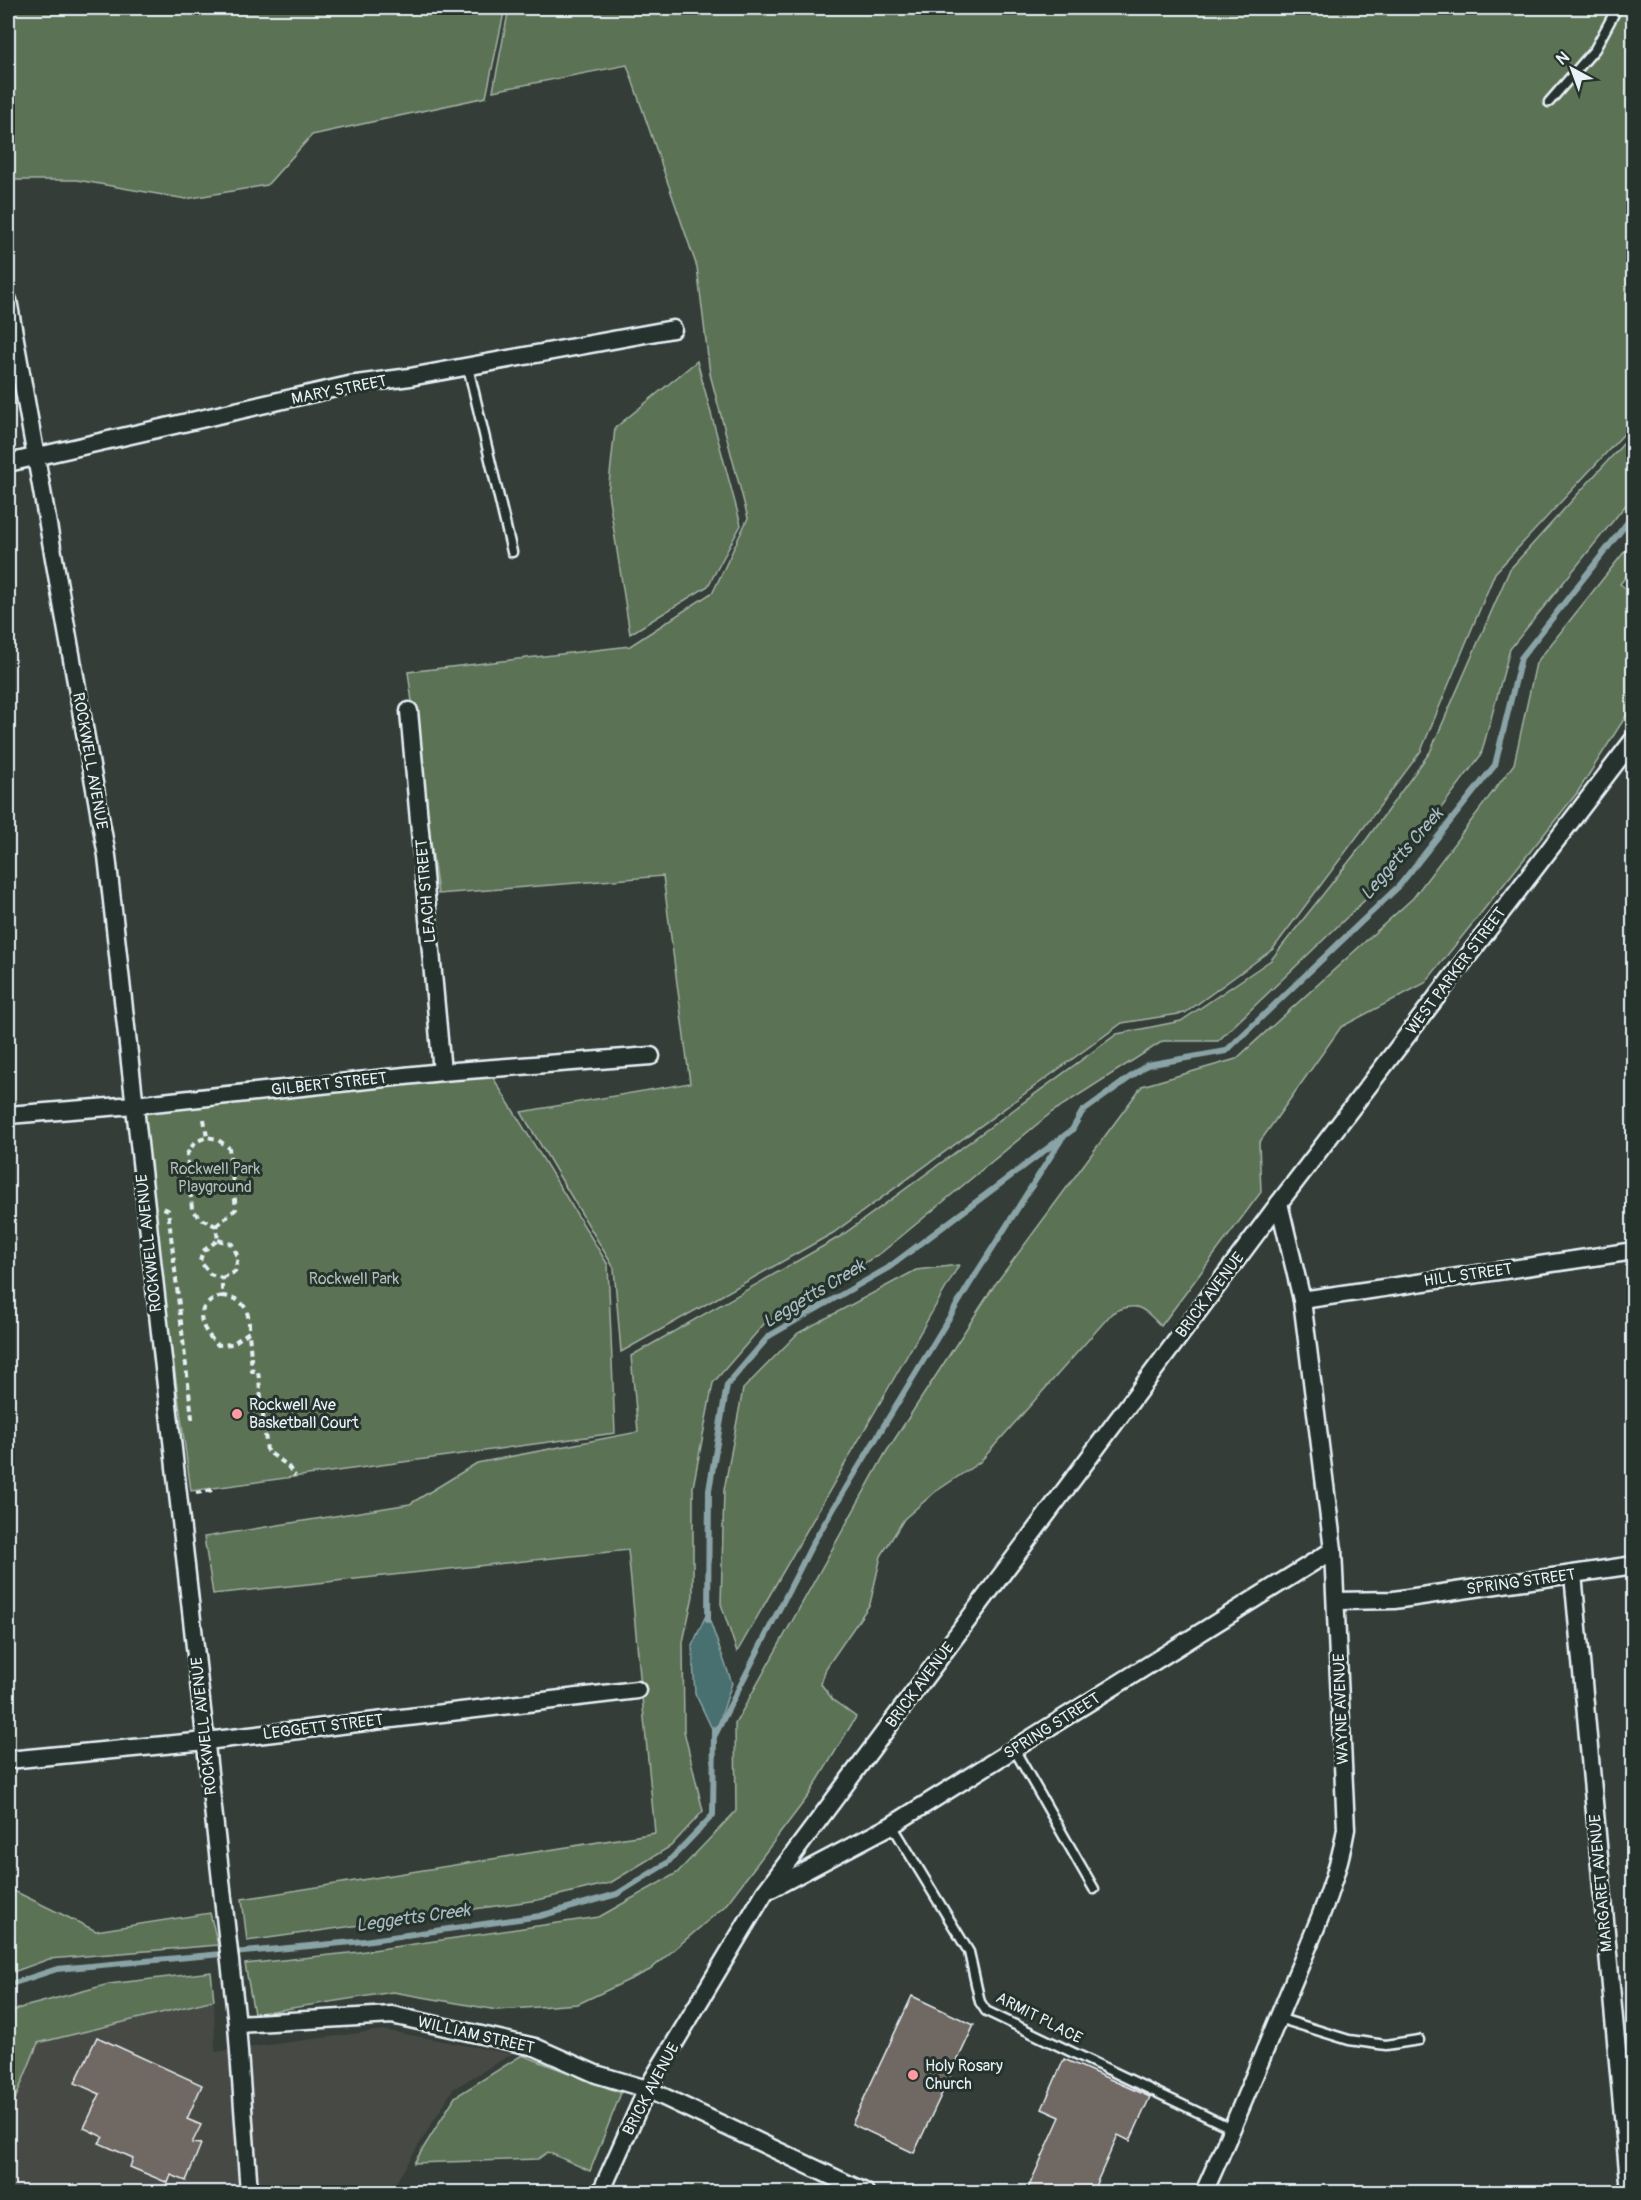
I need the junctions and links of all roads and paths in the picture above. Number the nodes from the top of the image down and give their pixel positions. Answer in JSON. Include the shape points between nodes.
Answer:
{"nodes":[{"id":1,"x":1617,"y":8,"type":"edge"},
{"id":2,"x":1549,"y":102,"type":"dead end"},
{"id":3,"x":8,"y":300,"type":"edge"},
{"id":4,"x":673,"y":329,"type":"dead end"},
{"id":5,"x":468,"y":367,"type":"junction"},
{"id":6,"x":36,"y":458,"type":"junction"},
{"id":7,"x":8,"y":463,"type":"edge"},
{"id":8,"x":512,"y":552,"type":"dead end"},
{"id":9,"x":409,"y":711,"type":"dead end"},
{"id":10,"x":1634,"y":739,"type":"edge"},
{"id":11,"x":651,"y":1056,"type":"dead end"},
{"id":12,"x":442,"y":1072,"type":"junction"},
{"id":13,"x":134,"y":1105,"type":"junction"},
{"id":14,"x":8,"y":1115,"type":"edge"},
{"id":15,"x":204,"y":1119,"type":"dead end"},
{"id":16,"x":207,"y":1137,"type":"junction"},
{"id":17,"x":1279,"y":1203,"type":"junction"},
{"id":18,"x":216,"y":1226,"type":"junction"},
{"id":19,"x":218,"y":1240,"type":"junction"},
{"id":20,"x":1634,"y":1251,"type":"edge"},
{"id":21,"x":222,"y":1278,"type":"junction"},
{"id":22,"x":222,"y":1296,"type":"junction"},
{"id":23,"x":1302,"y":1300,"type":"junction"},
{"id":24,"x":249,"y":1332,"type":"junction"},
{"id":25,"x":295,"y":1476,"type":"dead end"},
{"id":26,"x":1333,"y":1550,"type":"junction"},
{"id":27,"x":1634,"y":1565,"type":"edge"},
{"id":28,"x":1573,"y":1574,"type":"junction"},
{"id":29,"x":1336,"y":1601,"type":"junction"},
{"id":30,"x":637,"y":1690,"type":"dead end"},
{"id":31,"x":206,"y":1741,"type":"junction"},
{"id":32,"x":1014,"y":1749,"type":"junction"},
{"id":33,"x":8,"y":1760,"type":"edge"},
{"id":34,"x":892,"y":1826,"type":"junction"},
{"id":35,"x":1094,"y":1888,"type":"dead end"},
{"id":36,"x":765,"y":1892,"type":"junction"},
{"id":37,"x":1278,"y":2018,"type":"junction"},
{"id":38,"x":237,"y":2024,"type":"junction"},
{"id":39,"x":1419,"y":2040,"type":"dead end"},
{"id":40,"x":647,"y":2089,"type":"junction"},
{"id":41,"x":1233,"y":2129,"type":"junction"},
{"id":42,"x":249,"y":2193,"type":"edge"},
{"id":43,"x":601,"y":2193,"type":"edge"},
{"id":44,"x":865,"y":2193,"type":"edge"},
{"id":45,"x":1204,"y":2193,"type":"edge"},
{"id":46,"x":1630,"y":2193,"type":"edge"}],
"edges":[{"from":1,"to":2,"type":"lane","via":[[1595,49]]},
{"from":3,"to":6,"type":"street","name":"ROCKWELL AVENUE"},
{"from":4,"to":5,"type":"street","name":"MARY STREET"},
{"from":5,"to":6,"type":"street","name":"MARY STREET","via":[[349,385]]},
{"from":5,"to":8,"type":"lane"},
{"from":6,"to":7,"type":"street","name":"MARY STREET"},
{"from":6,"to":13,"type":"street","name":"ROCKWELL AVENUE","via":[[107,856]]},
{"from":9,"to":12,"type":"street","name":"LEACH STREET"},
{"from":10,"to":17,"type":"street","name":"WEST PARKER STREET"},
{"from":11,"to":12,"type":"street","name":"GILBERT STREET"},
{"from":12,"to":13,"type":"street","name":"GILBERT STREET"},
{"from":13,"to":14,"type":"street","name":"GILBERT STREET"},
{"from":13,"to":31,"type":"street","name":"ROCKWELL AVENUE"},
{"from":15,"to":16,"type":"path"},
{"from":16,"to":18,"type":"path","via":[[195,1142],[187,1154],[192,1209]]},
{"from":16,"to":18,"type":"path","via":[[229,1148],[236,1209]]},
{"from":17,"to":23,"type":"street","name":"WAYNE AVENUE"},
{"from":17,"to":36,"type":"street","name":"BRICK AVENUE"},
{"from":18,"to":19,"type":"path"},
{"from":19,"to":21,"type":"path","via":[[203,1251],[200,1262],[210,1274]]},
{"from":19,"to":21,"type":"path","via":[[232,1244],[238,1257],[235,1272]]},
{"from":20,"to":23,"type":"street","name":"HILL STREET"},
{"from":21,"to":22,"type":"path"},
{"from":22,"to":24,"type":"path","via":[[243,1303],[250,1316]]},
{"from":22,"to":24,"type":"path","via":[[204,1309],[200,1323],[205,1333],[219,1345],[232,1344]]},
{"from":23,"to":26,"type":"street","name":"WAYNE AVENUE"},
{"from":24,"to":25,"type":"path","via":[[252,1371],[258,1371],[267,1451]]},
{"from":26,"to":29,"type":"street","name":"WAYNE AVENUE"},
{"from":26,"to":32,"type":"street","name":"SPRING STREET"},
{"from":27,"to":28,"type":"street","name":"SPRING STREET"},
{"from":28,"to":29,"type":"street","name":"SPRING STREET","via":[[1395,1600]]},
{"from":28,"to":46,"type":"street","name":"MARGARET AVENUE"},
{"from":29,"to":37,"type":"street","name":"WAYNE AVENUE","via":[[1346,1829],[1341,1861]]},
{"from":30,"to":31,"type":"street","name":"LEGGETT STREET"},
{"from":31,"to":33,"type":"street","name":"LEGGETT STREET"},
{"from":31,"to":38,"type":"street","name":"ROCKWELL AVENUE"},
{"from":32,"to":34,"type":"street","name":"SPRING STREET"},
{"from":32,"to":35,"type":"lane"},
{"from":34,"to":36,"type":"street","name":"SPRING STREET"},
{"from":34,"to":41,"type":"lane","name":"ARMIT PLACE","via":[[969,1952],[980,2002],[986,2011]]},
{"from":36,"to":40,"type":"street","name":"BRICK AVENUE"},
{"from":37,"to":39,"type":"lane","via":[[1358,2041],[1386,2045]]},
{"from":37,"to":41,"type":"street","name":"WAYNE AVENUE"},
{"from":38,"to":40,"type":"street","name":"WILLIAM STREET","via":[[392,2015],[536,2047],[596,2074]]},
{"from":38,"to":42,"type":"street","name":"ROCKWELL AVENUE"},
{"from":40,"to":43,"type":"street","name":"BRICK AVENUE"},
{"from":40,"to":44,"type":"street","name":"WILLIAM STREET"},
{"from":41,"to":45,"type":"street","name":"WAYNE AVENUE"}]}
